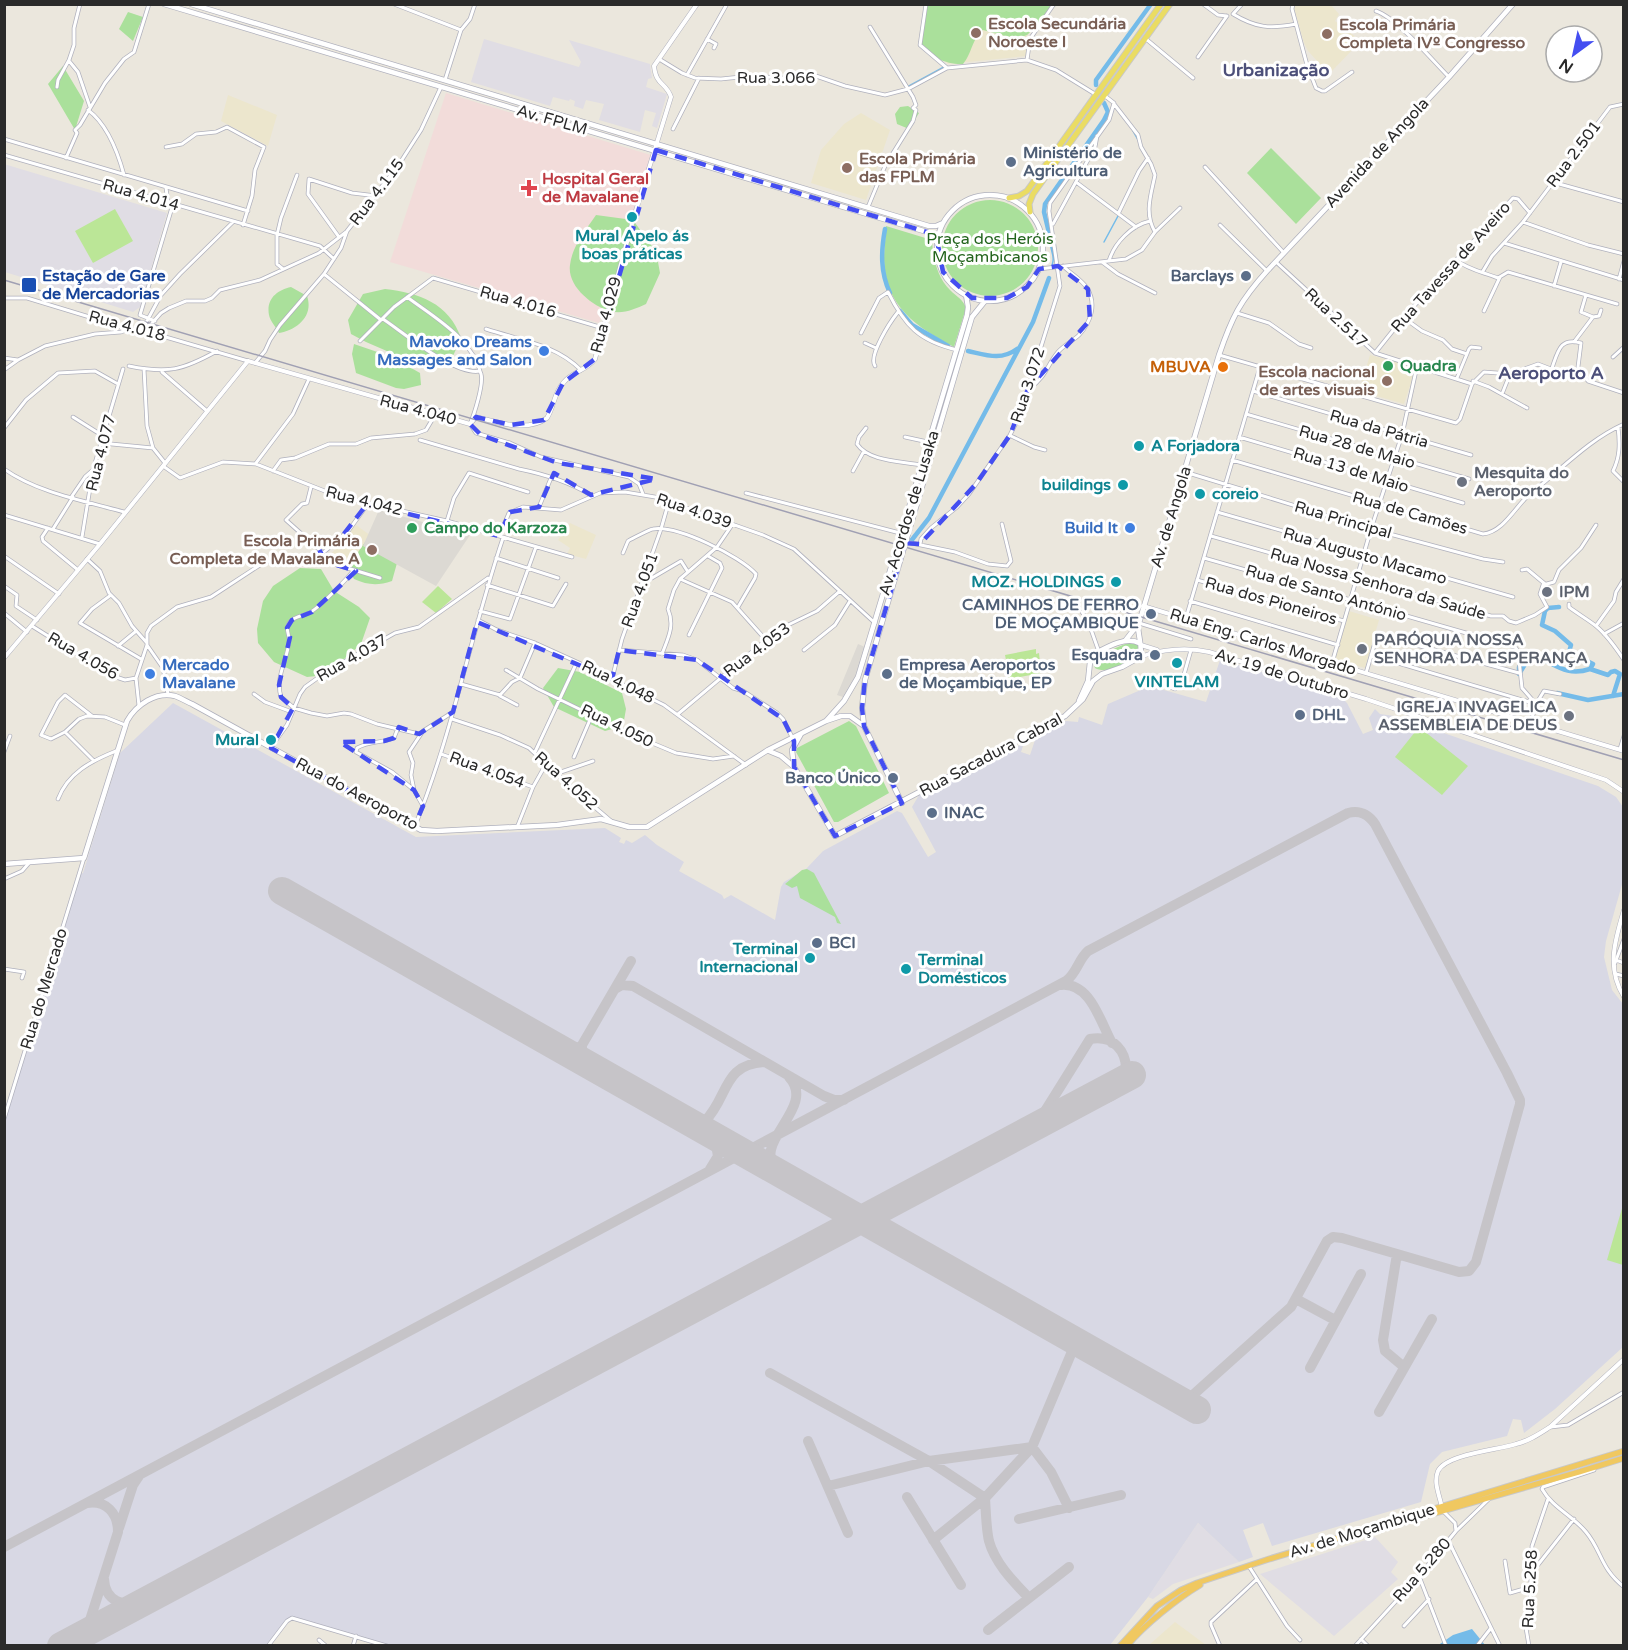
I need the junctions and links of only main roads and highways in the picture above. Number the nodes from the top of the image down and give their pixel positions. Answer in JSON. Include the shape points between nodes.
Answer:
{"nodes":[{"id":1,"x":164,"y":4,"type":"edge"},
{"id":2,"x":191,"y":4,"type":"edge"},
{"id":3,"x":1161,"y":4,"type":"edge"},
{"id":4,"x":1170,"y":4,"type":"edge"},
{"id":5,"x":1513,"y":4,"type":"edge"},
{"id":6,"x":238,"y":19,"type":"junction"},
{"id":7,"x":236,"y":27,"type":"junction"},
{"id":8,"x":418,"y":73,"type":"junction"},
{"id":9,"x":416,"y":80,"type":"junction"},
{"id":10,"x":1009,"y":198,"type":"junction"},
{"id":11,"x":1030,"y":212,"type":"junction"},
{"id":12,"x":943,"y":223,"type":"junction"},
{"id":13,"x":937,"y":240,"type":"junction"},
{"id":14,"x":966,"y":295,"type":"junction"},
{"id":15,"x":985,"y":300,"type":"junction"},
{"id":16,"x":1242,"y":302,"type":"joint"},
{"id":17,"x":1138,"y":623,"type":"junction"},
{"id":18,"x":1125,"y":641,"type":"junction"},
{"id":19,"x":1140,"y":644,"type":"junction"},
{"id":20,"x":1091,"y":666,"type":"junction"},
{"id":21,"x":1102,"y":674,"type":"junction"},
{"id":22,"x":1078,"y":705,"type":"junction"},
{"id":23,"x":826,"y":721,"type":"junction"},
{"id":24,"x":864,"y":726,"type":"junction"},
{"id":25,"x":802,"y":733,"type":"junction"},
{"id":26,"x":768,"y":750,"type":"junction"},
{"id":27,"x":794,"y":767,"type":"junction"},
{"id":28,"x":902,"y":803,"type":"junction"},
{"id":29,"x":4,"y":864,"type":"edge"},
{"id":30,"x":1623,"y":1451,"type":"edge"},
{"id":31,"x":1623,"y":1458,"type":"edge"},
{"id":32,"x":1442,"y":1508,"type":"junction"},
{"id":33,"x":1120,"y":1646,"type":"edge"},
{"id":34,"x":1127,"y":1646,"type":"edge"}],
"edges":[{"from":1,"to":7,"type":"main road","name":"Av. FPLM"},
{"from":2,"to":6,"type":"main road","name":"Av. FPLM"},
{"from":3,"to":10,"type":"main road","via":[[1024,193]]},
{"from":4,"to":11,"type":"main road","via":[[1030,200]]},
{"from":5,"to":16,"type":"main road","name":"Avenida de Angola"},
{"from":6,"to":7,"type":"main road"},
{"from":6,"to":8,"type":"main road","name":"Av. FPLM"},
{"from":7,"to":9,"type":"main road","name":"Av. FPLM"},
{"from":8,"to":9,"type":"main road"},
{"from":8,"to":12,"type":"main road","name":"Av. FPLM","via":[[928,226]]},
{"from":9,"to":13,"type":"main road","name":"Av. FPLM","via":[[927,232]]},
{"from":10,"to":11,"type":"main road"},
{"from":10,"to":12,"type":"main road","via":[[984,194],[972,197],[950,212]]},
{"from":11,"to":15,"type":"main road","via":[[1042,233],[1040,269],[1018,293]]},
{"from":12,"to":13,"type":"main road"},
{"from":13,"to":14,"type":"main road","via":[[943,272]]},
{"from":14,"to":15,"type":"main road"},
{"from":14,"to":23,"type":"main road","name":"Av. Acordos de Lusaka","via":[[967,315],[876,624],[854,687]]},
{"from":15,"to":24,"type":"main road","name":"Av. Acordos de Lusaka","via":[[972,317],[865,680]]},
{"from":16,"to":17,"type":"main road","name":"Av. de Angola","via":[[1219,355]]},
{"from":17,"to":18,"type":"main road"},
{"from":17,"to":19,"type":"main road"},
{"from":18,"to":19,"type":"main road"},
{"from":18,"to":20,"type":"main road","name":"Rua Sacadura Cabral","via":[[1099,652],[1092,658]]},
{"from":19,"to":21,"type":"main road","via":[[1140,657]]},
{"from":20,"to":21,"type":"main road"},
{"from":20,"to":22,"type":"main road","name":"Rua Sacadura Cabral"},
{"from":21,"to":22,"type":"main road","name":"Rua Sacadura Cabral","via":[[1089,684]]},
{"from":22,"to":28,"type":"main road","name":"Rua Sacadura Cabral","via":[[1065,716]]},
{"from":23,"to":24,"type":"main road","name":"Rua do Aeroporto","via":[[850,716]]},
{"from":23,"to":25,"type":"main road","name":"Rua do Aeroporto"},
{"from":24,"to":28,"type":"main road"},
{"from":25,"to":26,"type":"main road","name":"Rua do Aeroporto"},
{"from":25,"to":27,"type":"main road","via":[[792,750]]},
{"from":26,"to":27,"type":"main road"},
{"from":26,"to":29,"type":"main road","name":"Rua do Aeroporto","via":[[647,826],[629,827],[601,819],[557,825],[421,830],[192,704],[168,695],[158,696],[139,706],[125,725],[84,858]]},
{"from":27,"to":28,"type":"main road","via":[[835,836]]},
{"from":30,"to":32,"type":"highway","name":"Av. de Moçambique"},
{"from":31,"to":32,"type":"highway","name":"Av. de Moçambique"},
{"from":32,"to":33,"type":"highway","name":"Av. de Moçambique","via":[[1181,1590],[1146,1616]]},
{"from":32,"to":34,"type":"highway","name":"Av. de Moçambique","via":[[1198,1586]]}]}
